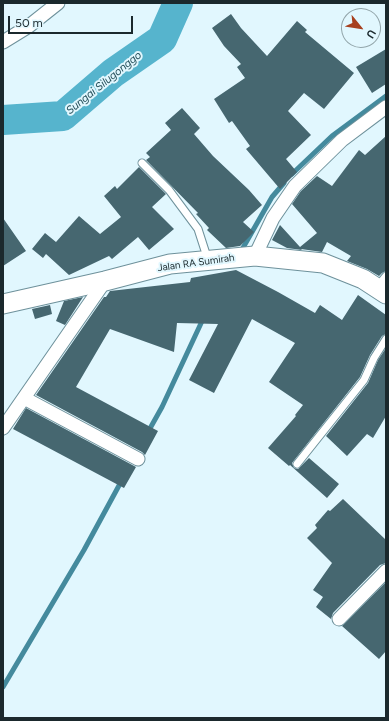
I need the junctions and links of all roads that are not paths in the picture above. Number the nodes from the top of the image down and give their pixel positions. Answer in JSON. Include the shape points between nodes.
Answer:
{"nodes":[{"id":1,"x":58,"y":3,"type":"edge"},
{"id":2,"x":3,"y":42,"type":"edge"},
{"id":3,"x":386,"y":107,"type":"edge"},
{"id":4,"x":142,"y":163,"type":"dead end"},
{"id":5,"x":250,"y":256,"type":"junction"},
{"id":6,"x":208,"y":260,"type":"junction"},
{"id":7,"x":105,"y":281,"type":"junction"},
{"id":8,"x":383,"y":286,"type":"edge"},
{"id":9,"x":3,"y":304,"type":"edge"},
{"id":10,"x":386,"y":339,"type":"edge"},
{"id":11,"x":24,"y":398,"type":"junction"},
{"id":12,"x":3,"y":428,"type":"edge"},
{"id":13,"x":138,"y":459,"type":"dead end"},
{"id":14,"x":297,"y":464,"type":"dead end"},
{"id":15,"x":386,"y":571,"type":"edge"},
{"id":16,"x":339,"y":619,"type":"dead end"}],
"edges":[{"from":1,"to":2,"type":"street"},
{"from":3,"to":5,"type":"street","via":[[342,140],[295,186]]},
{"from":4,"to":6,"type":"lane","via":[[169,190],[198,229]]},
{"from":5,"to":6,"type":"main road","name":"Jalan RA Sumirah"},
{"from":5,"to":8,"type":"main road","name":"Jalan RA Sumirah","via":[[323,263]]},
{"from":6,"to":7,"type":"main road","name":"Jalan RA Sumirah","via":[[170,264]]},
{"from":7,"to":9,"type":"main road","name":"Jalan RA Sumirah"},
{"from":7,"to":11,"type":"street"},
{"from":10,"to":14,"type":"lane","via":[[364,380]]},
{"from":11,"to":12,"type":"street"},
{"from":11,"to":13,"type":"street"},
{"from":15,"to":16,"type":"street"}]}
